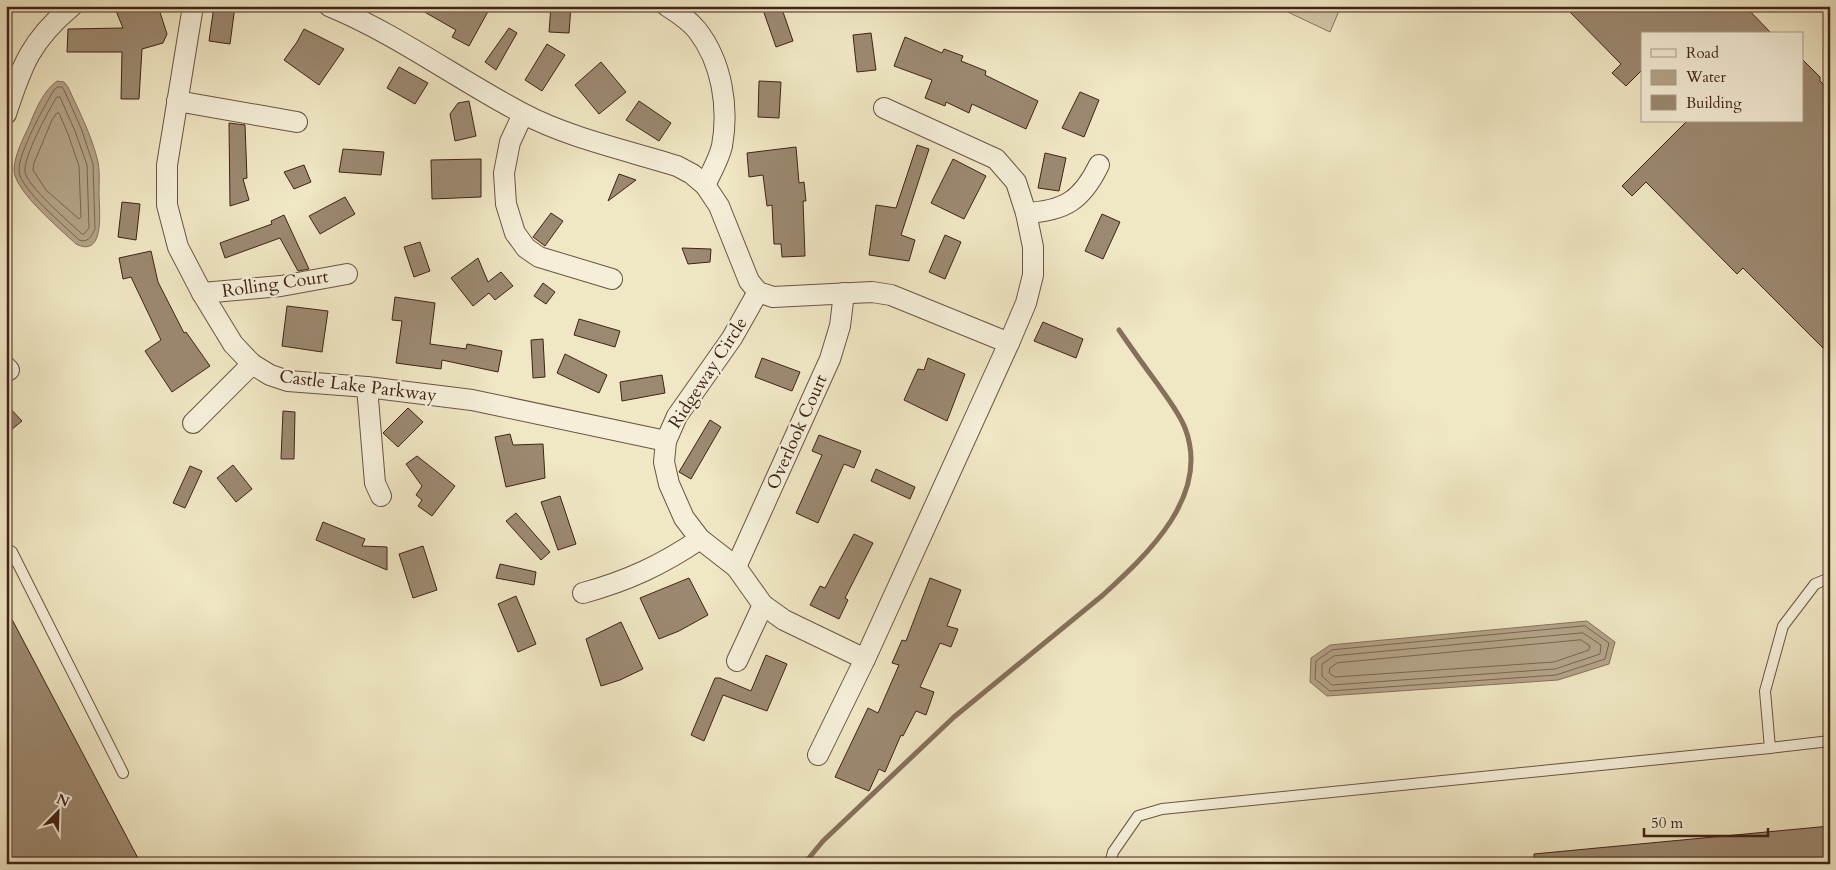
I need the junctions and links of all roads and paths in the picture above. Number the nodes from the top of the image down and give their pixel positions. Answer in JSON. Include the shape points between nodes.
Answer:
{"nodes":[{"id":1,"x":72,"y":6,"type":"edge"},
{"id":2,"x":193,"y":6,"type":"edge"},
{"id":3,"x":329,"y":6,"type":"edge"},
{"id":4,"x":667,"y":6,"type":"edge"},
{"id":5,"x":177,"y":101,"type":"junction"},
{"id":6,"x":884,"y":108,"type":"dead end"},
{"id":7,"x":6,"y":114,"type":"edge"},
{"id":8,"x":523,"y":114,"type":"junction"},
{"id":9,"x":297,"y":122,"type":"dead end"},
{"id":10,"x":1100,"y":165,"type":"dead end"},
{"id":11,"x":705,"y":185,"type":"junction"},
{"id":12,"x":1026,"y":213,"type":"junction"},
{"id":13,"x":347,"y":274,"type":"dead end"},
{"id":14,"x":612,"y":279,"type":"dead end"},
{"id":15,"x":758,"y":292,"type":"junction"},
{"id":16,"x":202,"y":293,"type":"junction"},
{"id":17,"x":844,"y":293,"type":"junction"},
{"id":18,"x":1009,"y":343,"type":"junction"},
{"id":19,"x":252,"y":364,"type":"junction"},
{"id":20,"x":366,"y":387,"type":"junction"},
{"id":21,"x":193,"y":424,"type":"dead end"},
{"id":22,"x":666,"y":441,"type":"junction"},
{"id":23,"x":380,"y":496,"type":"dead end"},
{"id":24,"x":700,"y":539,"type":"junction"},
{"id":25,"x":6,"y":548,"type":"edge"},
{"id":26,"x":736,"y":567,"type":"junction"},
{"id":27,"x":1830,"y":578,"type":"edge"},
{"id":28,"x":583,"y":593,"type":"dead end"},
{"id":29,"x":764,"y":605,"type":"junction"},
{"id":30,"x":865,"y":659,"type":"junction"},
{"id":31,"x":737,"y":661,"type":"dead end"},
{"id":32,"x":1830,"y":741,"type":"edge"},
{"id":33,"x":1770,"y":748,"type":"junction"},
{"id":34,"x":818,"y":755,"type":"dead end"},
{"id":35,"x":123,"y":773,"type":"dead end"},
{"id":36,"x":1110,"y":864,"type":"edge"}],
"edges":[{"from":1,"to":7,"type":"street","via":[[38,38],[20,72]]},
{"from":2,"to":5,"type":"street","name":"Castle Lake Parkway"},
{"from":3,"to":8,"type":"street","via":[[387,35]]},
{"from":4,"to":11,"type":"street","via":[[697,30],[709,49],[726,108],[722,148]]},
{"from":5,"to":9,"type":"street"},
{"from":5,"to":16,"type":"street","name":"Castle Lake Parkway","via":[[167,165],[167,205],[178,247]]},
{"from":6,"to":12,"type":"street","via":[[996,159],[1016,182]]},
{"from":8,"to":11,"type":"street","via":[[677,166]]},
{"from":8,"to":14,"type":"street","via":[[510,142],[504,173],[506,204],[515,234],[539,257]]},
{"from":10,"to":12,"type":"street","via":[[1089,185],[1072,202],[1048,212]]},
{"from":11,"to":15,"type":"street","via":[[719,206],[749,281]]},
{"from":12,"to":18,"type":"street","via":[[1033,247],[1033,275],[1026,303]]},
{"from":13,"to":16,"type":"street","name":"Rolling Court","via":[[281,286]]},
{"from":15,"to":17,"type":"street","via":[[773,297]]},
{"from":15,"to":22,"type":"street","name":"Ridgeway Circle","via":[[732,338],[677,416]]},
{"from":16,"to":19,"type":"street","name":"Castle Lake Parkway","via":[[232,344]]},
{"from":17,"to":18,"type":"street","via":[[891,295]]},
{"from":17,"to":26,"type":"street","name":"Overlook Court","via":[[840,326],[830,359]]},
{"from":18,"to":30,"type":"street"},
{"from":19,"to":20,"type":"street","name":"Castle Lake Parkway","via":[[288,381]]},
{"from":19,"to":21,"type":"street"},
{"from":20,"to":22,"type":"street","name":"Castle Lake Parkway","via":[[472,400]]},
{"from":20,"to":23,"type":"street","via":[[375,483]]},
{"from":22,"to":24,"type":"street","name":"Ridgeway Circle","via":[[664,462],[669,484],[684,518]]},
{"from":24,"to":26,"type":"street","name":"Ridgeway Circle"},
{"from":24,"to":28,"type":"street","via":[[641,574]]},
{"from":25,"to":35,"type":"lane","via":[[12,552]]},
{"from":26,"to":29,"type":"street","name":"Ridgeway Circle"},
{"from":27,"to":33,"type":"lane","via":[[1815,584],[1783,626],[1765,691]]},
{"from":29,"to":30,"type":"street","name":"Ridgeway Circle","via":[[784,620]]},
{"from":29,"to":31,"type":"street"},
{"from":30,"to":34,"type":"street"},
{"from":32,"to":33,"type":"lane"},
{"from":33,"to":36,"type":"lane","via":[[1162,809],[1138,816],[1113,852]]}]}
